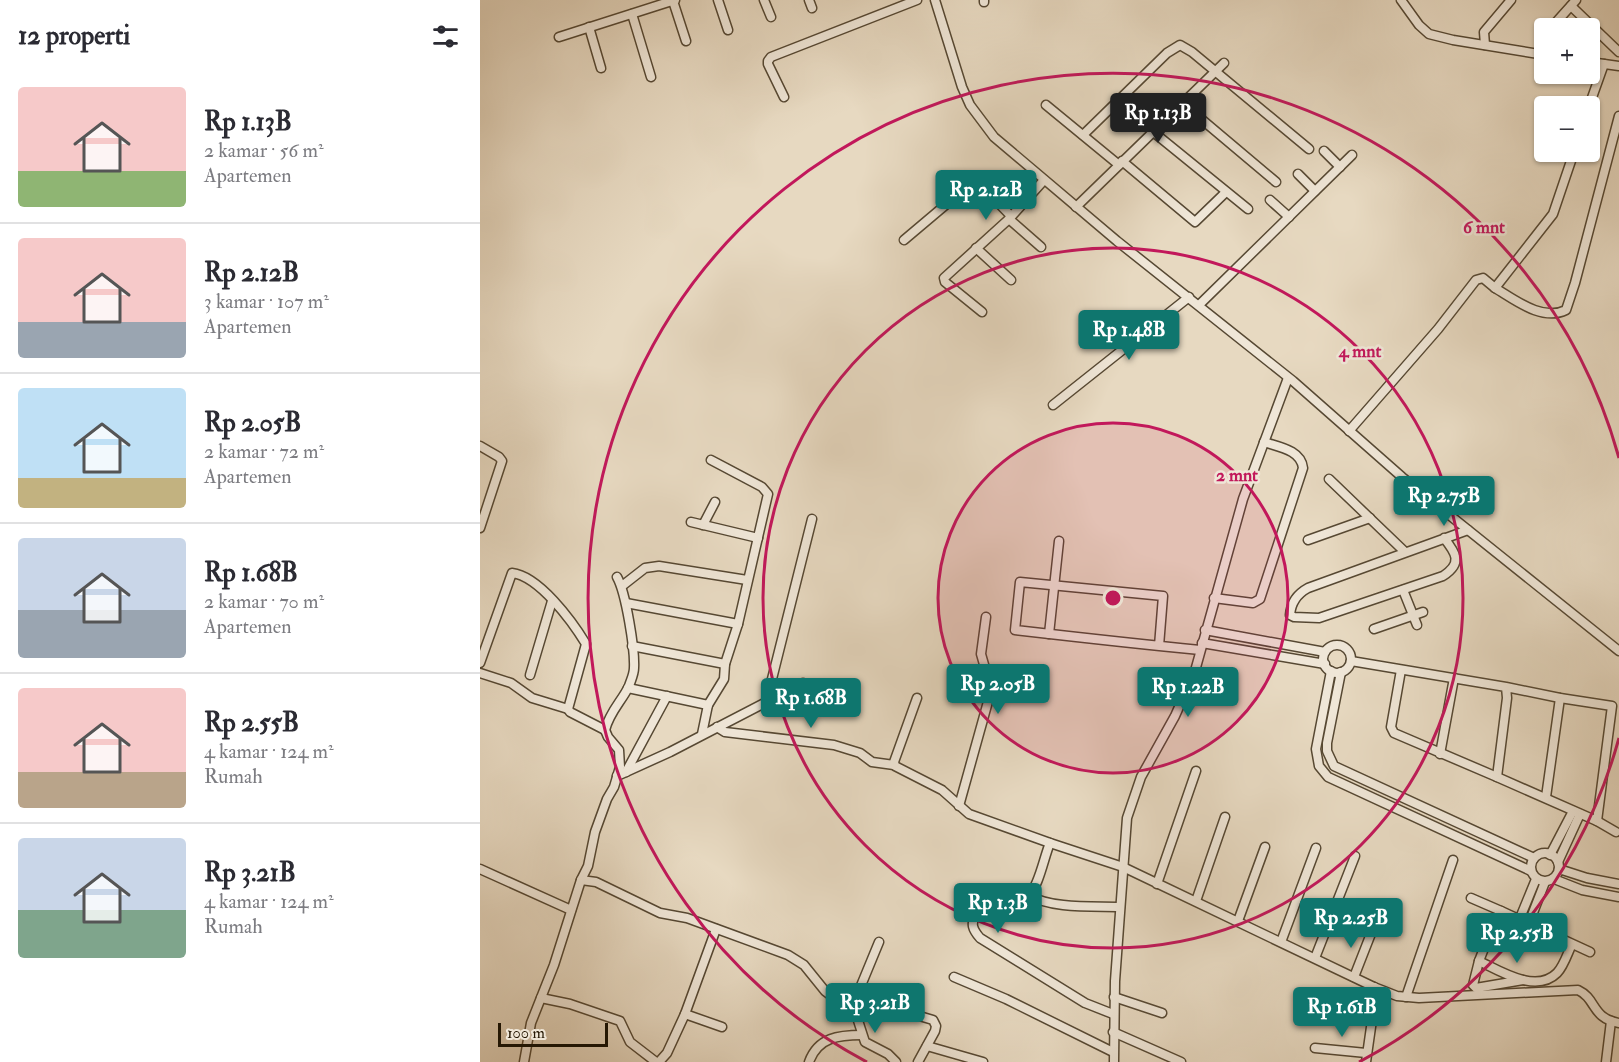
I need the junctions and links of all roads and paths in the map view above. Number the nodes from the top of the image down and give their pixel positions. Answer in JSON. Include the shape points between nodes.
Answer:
{"nodes":[{"id":1,"x":674,"y":0,"type":"edge"},
{"id":2,"x":718,"y":0,"type":"edge"},
{"id":3,"x":764,"y":0,"type":"edge"},
{"id":4,"x":917,"y":0,"type":"edge"},
{"id":5,"x":935,"y":0,"type":"edge"},
{"id":6,"x":1401,"y":0,"type":"edge"},
{"id":7,"x":1511,"y":0,"type":"edge"},
{"id":8,"x":1573,"y":3,"type":"edge"},
{"id":9,"x":632,"y":14,"type":"junction"},
{"id":10,"x":771,"y":17,"type":"dead end"},
{"id":11,"x":1560,"y":18,"type":"edge"},
{"id":12,"x":589,"y":27,"type":"junction"},
{"id":13,"x":728,"y":30,"type":"dead end"},
{"id":14,"x":559,"y":36,"type":"dead end"},
{"id":15,"x":686,"y":41,"type":"dead end"},
{"id":16,"x":1485,"y":45,"type":"junction"},
{"id":17,"x":1619,"y":52,"type":"edge"},
{"id":18,"x":1534,"y":53,"type":"edge"},
{"id":19,"x":1224,"y":63,"type":"dead end"},
{"id":20,"x":1600,"y":63,"type":"edge"},
{"id":21,"x":1604,"y":64,"type":"junction"},
{"id":22,"x":1619,"y":66,"type":"edge"},
{"id":23,"x":601,"y":68,"type":"dead end"},
{"id":24,"x":1215,"y":71,"type":"junction"},
{"id":25,"x":651,"y":76,"type":"dead end"},
{"id":26,"x":1593,"y":96,"type":"edge"},
{"id":27,"x":784,"y":97,"type":"dead end"},
{"id":28,"x":1181,"y":102,"type":"junction"},
{"id":29,"x":1046,"y":105,"type":"dead end"},
{"id":30,"x":1619,"y":116,"type":"edge"},
{"id":31,"x":1152,"y":131,"type":"junction"},
{"id":32,"x":1083,"y":135,"type":"junction"},
{"id":33,"x":1309,"y":149,"type":"dead end"},
{"id":34,"x":1324,"y":151,"type":"dead end"},
{"id":35,"x":1352,"y":155,"type":"dead end"},
{"id":36,"x":1571,"y":162,"type":"edge"},
{"id":37,"x":1120,"y":163,"type":"junction"},
{"id":38,"x":1340,"y":167,"type":"junction"},
{"id":39,"x":1298,"y":174,"type":"dead end"},
{"id":40,"x":1044,"y":180,"type":"junction"},
{"id":41,"x":1276,"y":182,"type":"dead end"},
{"id":42,"x":1315,"y":191,"type":"junction"},
{"id":43,"x":1226,"y":192,"type":"junction"},
{"id":44,"x":1270,"y":200,"type":"dead end"},
{"id":45,"x":1076,"y":207,"type":"junction"},
{"id":46,"x":1248,"y":209,"type":"dead end"},
{"id":47,"x":1010,"y":217,"type":"junction"},
{"id":48,"x":1289,"y":217,"type":"junction"},
{"id":49,"x":904,"y":240,"type":"dead end"},
{"id":50,"x":1041,"y":247,"type":"dead end"},
{"id":51,"x":976,"y":248,"type":"junction"},
{"id":52,"x":1011,"y":280,"type":"dead end"},
{"id":53,"x":1495,"y":288,"type":"junction"},
{"id":54,"x":1189,"y":297,"type":"junction"},
{"id":55,"x":1199,"y":305,"type":"junction"},
{"id":56,"x":982,"y":312,"type":"dead end"},
{"id":57,"x":1288,"y":378,"type":"junction"},
{"id":58,"x":1053,"y":405,"type":"dead end"},
{"id":59,"x":1349,"y":431,"type":"junction"},
{"id":60,"x":1264,"y":442,"type":"junction"},
{"id":61,"x":480,"y":446,"type":"edge"},
{"id":62,"x":711,"y":460,"type":"dead end"},
{"id":63,"x":1329,"y":479,"type":"dead end"},
{"id":64,"x":715,"y":502,"type":"dead end"},
{"id":65,"x":1370,"y":518,"type":"junction"},
{"id":66,"x":812,"y":519,"type":"dead end"},
{"id":67,"x":691,"y":522,"type":"dead end"},
{"id":68,"x":703,"y":525,"type":"junction"},
{"id":69,"x":480,"y":528,"type":"edge"},
{"id":70,"x":1468,"y":530,"type":"junction"},
{"id":71,"x":758,"y":537,"type":"junction"},
{"id":72,"x":1444,"y":538,"type":"junction"},
{"id":73,"x":1308,"y":540,"type":"dead end"},
{"id":74,"x":1059,"y":541,"type":"dead end"},
{"id":75,"x":1405,"y":552,"type":"junction"},
{"id":76,"x":617,"y":577,"type":"dead end"},
{"id":77,"x":747,"y":580,"type":"junction"},
{"id":78,"x":622,"y":586,"type":"junction"},
{"id":79,"x":1054,"y":586,"type":"junction"},
{"id":80,"x":1403,"y":590,"type":"junction"},
{"id":81,"x":1214,"y":598,"type":"junction"},
{"id":82,"x":552,"y":601,"type":"junction"},
{"id":83,"x":626,"y":603,"type":"junction"},
{"id":84,"x":1423,"y":612,"type":"dead end"},
{"id":85,"x":986,"y":617,"type":"dead end"},
{"id":86,"x":1415,"y":621,"type":"junction"},
{"id":87,"x":738,"y":624,"type":"junction"},
{"id":88,"x":1374,"y":629,"type":"dead end"},
{"id":89,"x":1205,"y":630,"type":"junction"},
{"id":90,"x":1050,"y":634,"type":"junction"},
{"id":91,"x":1274,"y":643,"type":"junction"},
{"id":92,"x":632,"y":646,"type":"junction"},
{"id":93,"x":1159,"y":646,"type":"junction"},
{"id":94,"x":1201,"y":647,"type":"junction"},
{"id":95,"x":1619,"y":651,"type":"edge"},
{"id":96,"x":1325,"y":652,"type":"junction"},
{"id":97,"x":1273,"y":655,"type":"junction"},
{"id":98,"x":1351,"y":661,"type":"junction"},
{"id":99,"x":480,"y":663,"type":"edge"},
{"id":100,"x":725,"y":664,"type":"junction"},
{"id":101,"x":1325,"y":664,"type":"junction"},
{"id":102,"x":1401,"y":670,"type":"junction"},
{"id":103,"x":1331,"y":671,"type":"junction"},
{"id":104,"x":1341,"y":672,"type":"junction"},
{"id":105,"x":480,"y":673,"type":"edge"},
{"id":106,"x":530,"y":675,"type":"dead end"},
{"id":107,"x":1151,"y":675,"type":"dead end"},
{"id":108,"x":1454,"y":678,"type":"junction"},
{"id":109,"x":803,"y":683,"type":"dead end"},
{"id":110,"x":1188,"y":687,"type":"junction"},
{"id":111,"x":1506,"y":687,"type":"junction"},
{"id":112,"x":628,"y":688,"type":"junction"},
{"id":113,"x":667,"y":696,"type":"junction"},
{"id":114,"x":1560,"y":698,"type":"junction"},
{"id":115,"x":917,"y":699,"type":"dead end"},
{"id":116,"x":766,"y":703,"type":"junction"},
{"id":117,"x":708,"y":705,"type":"junction"},
{"id":118,"x":1615,"y":707,"type":"edge"},
{"id":119,"x":568,"y":709,"type":"junction"},
{"id":120,"x":1322,"y":718,"type":"junction"},
{"id":121,"x":1332,"y":720,"type":"junction"},
{"id":122,"x":717,"y":727,"type":"junction"},
{"id":123,"x":605,"y":730,"type":"junction"},
{"id":124,"x":702,"y":734,"type":"junction"},
{"id":125,"x":1440,"y":754,"type":"junction"},
{"id":126,"x":894,"y":765,"type":"junction"},
{"id":127,"x":1196,"y":771,"type":"dead end"},
{"id":128,"x":626,"y":772,"type":"junction"},
{"id":129,"x":617,"y":776,"type":"junction"},
{"id":130,"x":1497,"y":777,"type":"junction"},
{"id":131,"x":1546,"y":797,"type":"junction"},
{"id":132,"x":959,"y":806,"type":"junction"},
{"id":133,"x":1577,"y":812,"type":"junction"},
{"id":134,"x":1225,"y":817,"type":"dead end"},
{"id":135,"x":1597,"y":821,"type":"junction"},
{"id":136,"x":1616,"y":832,"type":"dead end"},
{"id":137,"x":1050,"y":843,"type":"junction"},
{"id":138,"x":1265,"y":847,"type":"dead end"},
{"id":139,"x":1316,"y":848,"type":"dead end"},
{"id":140,"x":1550,"y":855,"type":"junction"},
{"id":141,"x":1356,"y":856,"type":"dead end"},
{"id":142,"x":1534,"y":858,"type":"junction"},
{"id":143,"x":1453,"y":860,"type":"dead end"},
{"id":144,"x":1558,"y":865,"type":"junction"},
{"id":145,"x":1123,"y":867,"type":"junction"},
{"id":146,"x":480,"y":869,"type":"edge"},
{"id":147,"x":1541,"y":878,"type":"junction"},
{"id":148,"x":581,"y":880,"type":"junction"},
{"id":149,"x":1157,"y":884,"type":"junction"},
{"id":150,"x":1619,"y":884,"type":"edge"},
{"id":151,"x":1029,"y":895,"type":"junction"},
{"id":152,"x":1619,"y":897,"type":"edge"},
{"id":153,"x":1471,"y":898,"type":"dead end"},
{"id":154,"x":1196,"y":901,"type":"junction"},
{"id":155,"x":1120,"y":907,"type":"junction"},
{"id":156,"x":572,"y":910,"type":"junction"},
{"id":157,"x":1501,"y":911,"type":"junction"},
{"id":158,"x":1520,"y":918,"type":"junction"},
{"id":159,"x":1238,"y":921,"type":"junction"},
{"id":160,"x":1529,"y":923,"type":"junction"},
{"id":161,"x":716,"y":929,"type":"junction"},
{"id":162,"x":1372,"y":931,"type":"dead end"},
{"id":163,"x":879,"y":942,"type":"dead end"},
{"id":164,"x":1281,"y":942,"type":"junction"},
{"id":165,"x":1572,"y":944,"type":"junction"},
{"id":166,"x":1590,"y":952,"type":"dead end"},
{"id":167,"x":1315,"y":958,"type":"junction"},
{"id":168,"x":1479,"y":961,"type":"junction"},
{"id":169,"x":954,"y":977,"type":"dead end"},
{"id":170,"x":1354,"y":977,"type":"junction"},
{"id":171,"x":1523,"y":980,"type":"junction"},
{"id":172,"x":1374,"y":987,"type":"junction"},
{"id":173,"x":1114,"y":997,"type":"junction"},
{"id":174,"x":1406,"y":997,"type":"junction"},
{"id":175,"x":541,"y":998,"type":"junction"},
{"id":176,"x":1320,"y":1004,"type":"dead end"},
{"id":177,"x":853,"y":1005,"type":"junction"},
{"id":178,"x":1373,"y":1012,"type":"junction"},
{"id":179,"x":1162,"y":1013,"type":"dead end"},
{"id":180,"x":685,"y":1014,"type":"junction"},
{"id":181,"x":1113,"y":1014,"type":"junction"},
{"id":182,"x":1615,"y":1022,"type":"edge"},
{"id":183,"x":722,"y":1027,"type":"dead end"},
{"id":184,"x":1113,"y":1032,"type":"junction"},
{"id":185,"x":862,"y":1035,"type":"junction"},
{"id":186,"x":927,"y":1046,"type":"junction"},
{"id":187,"x":1315,"y":1048,"type":"dead end"},
{"id":188,"x":1113,"y":1052,"type":"junction"},
{"id":189,"x":1366,"y":1058,"type":"edge"},
{"id":190,"x":524,"y":1062,"type":"edge"},
{"id":191,"x":658,"y":1062,"type":"edge"},
{"id":192,"x":809,"y":1062,"type":"edge"},
{"id":193,"x":896,"y":1062,"type":"edge"},
{"id":194,"x":918,"y":1062,"type":"edge"},
{"id":195,"x":983,"y":1062,"type":"edge"},
{"id":196,"x":1114,"y":1062,"type":"edge"},
{"id":197,"x":1181,"y":1062,"type":"edge"},
{"id":198,"x":1606,"y":1062,"type":"edge"}],
"edges":[{"from":1,"to":9,"type":"street"},
{"from":1,"to":15,"type":"street"},
{"from":2,"to":13,"type":"street"},
{"from":3,"to":10,"type":"street"},
{"from":4,"to":27,"type":"street","via":[[770,58],[768,64]]},
{"from":5,"to":40,"type":"street","via":[[970,105],[994,136]]},
{"from":6,"to":16,"type":"street","via":[[1425,32]]},
{"from":7,"to":16,"type":"street","via":[[1484,32]]},
{"from":8,"to":11,"type":"street"},
{"from":8,"to":17,"type":"street"},
{"from":9,"to":12,"type":"street"},
{"from":9,"to":25,"type":"street"},
{"from":12,"to":14,"type":"street"},
{"from":12,"to":23,"type":"street"},
{"from":16,"to":18,"type":"street"},
{"from":19,"to":24,"type":"street"},
{"from":20,"to":21,"type":"street"},
{"from":21,"to":22,"type":"street"},
{"from":21,"to":26,"type":"street"},
{"from":24,"to":28,"type":"street"},
{"from":24,"to":32,"type":"street","via":[[1182,45],[1175,46]]},
{"from":24,"to":33,"type":"street"},
{"from":28,"to":31,"type":"street"},
{"from":28,"to":41,"type":"street"},
{"from":29,"to":32,"type":"street"},
{"from":30,"to":53,"type":"street","via":[[1566,310],[1532,310]]},
{"from":31,"to":37,"type":"street"},
{"from":31,"to":43,"type":"street"},
{"from":32,"to":37,"type":"street"},
{"from":34,"to":38,"type":"street"},
{"from":35,"to":38,"type":"street"},
{"from":36,"to":53,"type":"street","via":[[1553,214]]},
{"from":37,"to":43,"type":"street","via":[[1195,222]]},
{"from":37,"to":45,"type":"street"},
{"from":38,"to":42,"type":"street"},
{"from":39,"to":42,"type":"street"},
{"from":40,"to":45,"type":"street"},
{"from":40,"to":47,"type":"street"},
{"from":42,"to":48,"type":"street"},
{"from":43,"to":46,"type":"street"},
{"from":44,"to":48,"type":"street"},
{"from":45,"to":54,"type":"street"},
{"from":47,"to":49,"type":"street","via":[[975,183]]},
{"from":47,"to":50,"type":"street"},
{"from":47,"to":51,"type":"street"},
{"from":48,"to":55,"type":"street"},
{"from":51,"to":52,"type":"street"},
{"from":51,"to":56,"type":"street","via":[[944,278]]},
{"from":53,"to":59,"type":"street","via":[[1483,278],[1476,280]]},
{"from":54,"to":55,"type":"street"},
{"from":54,"to":58,"type":"street"},
{"from":55,"to":57,"type":"street"},
{"from":57,"to":59,"type":"street"},
{"from":57,"to":60,"type":"street"},
{"from":59,"to":70,"type":"street"},
{"from":60,"to":81,"type":"street"},
{"from":60,"to":81,"type":"street","via":[[1299,455],[1303,468],[1260,599],[1253,603]]},
{"from":61,"to":69,"type":"street","via":[[502,461]]},
{"from":62,"to":71,"type":"street","via":[[768,494]]},
{"from":63,"to":65,"type":"street"},
{"from":64,"to":68,"type":"street"},
{"from":65,"to":73,"type":"street"},
{"from":65,"to":75,"type":"street"},
{"from":66,"to":116,"type":"street"},
{"from":67,"to":68,"type":"street"},
{"from":68,"to":71,"type":"street"},
{"from":70,"to":72,"type":"street"},
{"from":70,"to":95,"type":"street"},
{"from":71,"to":77,"type":"street"},
{"from":72,"to":75,"type":"street"},
{"from":72,"to":80,"type":"street","via":[[1456,553],[1449,573]]},
{"from":74,"to":79,"type":"street"},
{"from":75,"to":80,"type":"street","via":[[1308,588],[1294,600],[1289,614],[1319,618]]},
{"from":76,"to":78,"type":"street"},
{"from":77,"to":78,"type":"street","via":[[659,566],[645,568]]},
{"from":77,"to":87,"type":"street"},
{"from":78,"to":83,"type":"street"},
{"from":79,"to":90,"type":"street"},
{"from":79,"to":90,"type":"street","via":[[1020,582],[1015,630]]},
{"from":79,"to":93,"type":"street","via":[[1163,596]]},
{"from":80,"to":86,"type":"street"},
{"from":81,"to":89,"type":"street"},
{"from":82,"to":99,"type":"street","via":[[532,580],[512,573]]},
{"from":82,"to":106,"type":"street"},
{"from":82,"to":119,"type":"street","via":[[586,644]]},
{"from":83,"to":87,"type":"street"},
{"from":83,"to":92,"type":"street"},
{"from":84,"to":86,"type":"street"},
{"from":85,"to":132,"type":"street","via":[[981,654],[989,698]]},
{"from":86,"to":88,"type":"street"},
{"from":87,"to":100,"type":"street"},
{"from":89,"to":91,"type":"street"},
{"from":89,"to":94,"type":"street"},
{"from":90,"to":93,"type":"street"},
{"from":91,"to":96,"type":"street"},
{"from":91,"to":97,"type":"street"},
{"from":92,"to":100,"type":"street"},
{"from":92,"to":112,"type":"street","via":[[634,671]]},
{"from":93,"to":94,"type":"street"},
{"from":94,"to":97,"type":"street"},
{"from":94,"to":110,"type":"street"},
{"from":96,"to":98,"type":"street","via":[[1342,646]]},
{"from":96,"to":101,"type":"street"},
{"from":97,"to":101,"type":"street"},
{"from":98,"to":102,"type":"street"},
{"from":98,"to":104,"type":"street"},
{"from":100,"to":117,"type":"street","via":[[724,679]]},
{"from":101,"to":103,"type":"street"},
{"from":102,"to":108,"type":"street"},
{"from":102,"to":125,"type":"street","via":[[1392,730]]},
{"from":103,"to":104,"type":"street"},
{"from":103,"to":120,"type":"street"},
{"from":104,"to":121,"type":"street"},
{"from":105,"to":119,"type":"street","via":[[511,683],[532,698]]},
{"from":107,"to":110,"type":"street"},
{"from":108,"to":111,"type":"street"},
{"from":108,"to":125,"type":"street"},
{"from":109,"to":116,"type":"street"},
{"from":110,"to":145,"type":"street","via":[[1141,777],[1127,818]]},
{"from":111,"to":114,"type":"street"},
{"from":111,"to":130,"type":"street"},
{"from":112,"to":113,"type":"street"},
{"from":112,"to":123,"type":"street","via":[[615,705]]},
{"from":113,"to":117,"type":"street"},
{"from":113,"to":128,"type":"street"},
{"from":114,"to":118,"type":"street"},
{"from":114,"to":131,"type":"street"},
{"from":115,"to":126,"type":"street"},
{"from":116,"to":122,"type":"street"},
{"from":117,"to":124,"type":"street"},
{"from":118,"to":135,"type":"street"},
{"from":119,"to":123,"type":"street"},
{"from":120,"to":121,"type":"street"},
{"from":120,"to":147,"type":"street","via":[[1316,753],[1319,766],[1328,777]]},
{"from":121,"to":142,"type":"street","via":[[1327,751],[1338,769]]},
{"from":122,"to":124,"type":"street"},
{"from":122,"to":126,"type":"street","via":[[725,732],[834,745],[860,753],[872,762]]},
{"from":123,"to":129,"type":"street","via":[[621,755]]},
{"from":124,"to":128,"type":"street"},
{"from":125,"to":130,"type":"street"},
{"from":126,"to":132,"type":"street","via":[[942,790]]},
{"from":127,"to":149,"type":"street"},
{"from":128,"to":129,"type":"street"},
{"from":129,"to":148,"type":"street"},
{"from":130,"to":131,"type":"street"},
{"from":131,"to":133,"type":"street"},
{"from":132,"to":137,"type":"street","via":[[969,814]]},
{"from":133,"to":135,"type":"street"},
{"from":133,"to":140,"type":"street"},
{"from":133,"to":144,"type":"street"},
{"from":134,"to":154,"type":"street"},
{"from":135,"to":136,"type":"street"},
{"from":137,"to":145,"type":"street"},
{"from":137,"to":151,"type":"street"},
{"from":138,"to":159,"type":"street"},
{"from":139,"to":164,"type":"street"},
{"from":140,"to":142,"type":"street"},
{"from":140,"to":144,"type":"street"},
{"from":141,"to":167,"type":"street"},
{"from":142,"to":147,"type":"street","via":[[1531,864]]},
{"from":143,"to":174,"type":"street"},
{"from":144,"to":147,"type":"street"},
{"from":144,"to":150,"type":"street","via":[[1587,878]]},
{"from":145,"to":149,"type":"street"},
{"from":145,"to":155,"type":"street"},
{"from":146,"to":156,"type":"street"},
{"from":147,"to":152,"type":"street"},
{"from":147,"to":158,"type":"street"},
{"from":147,"to":160,"type":"street"},
{"from":148,"to":156,"type":"street"},
{"from":148,"to":161,"type":"street","via":[[596,882],[660,913]]},
{"from":149,"to":154,"type":"street"},
{"from":151,"to":155,"type":"street","via":[[1048,902]]},
{"from":151,"to":181,"type":"street","via":[[983,903],[975,915],[973,930],[980,939],[1085,1003]]},
{"from":153,"to":157,"type":"street"},
{"from":154,"to":159,"type":"street"},
{"from":155,"to":173,"type":"street"},
{"from":156,"to":175,"type":"street"},
{"from":157,"to":158,"type":"street"},
{"from":157,"to":168,"type":"street"},
{"from":158,"to":160,"type":"street"},
{"from":159,"to":164,"type":"street"},
{"from":160,"to":165,"type":"street"},
{"from":161,"to":177,"type":"street","via":[[788,955],[804,965],[828,994]]},
{"from":161,"to":180,"type":"street"},
{"from":162,"to":170,"type":"street"},
{"from":163,"to":177,"type":"street"},
{"from":164,"to":167,"type":"street"},
{"from":165,"to":166,"type":"street"},
{"from":165,"to":171,"type":"street","via":[[1558,972],[1550,978]]},
{"from":167,"to":170,"type":"street"},
{"from":168,"to":171,"type":"street"},
{"from":168,"to":171,"type":"street","via":[[1473,985],[1476,987]]},
{"from":169,"to":188,"type":"street"},
{"from":170,"to":172,"type":"street"},
{"from":172,"to":174,"type":"street"},
{"from":172,"to":178,"type":"street"},
{"from":173,"to":179,"type":"street"},
{"from":173,"to":181,"type":"street"},
{"from":174,"to":182,"type":"street","via":[[1578,990],[1596,1011]]},
{"from":175,"to":190,"type":"street","via":[[531,1023]]},
{"from":175,"to":191,"type":"street","via":[[620,1021],[630,1042]]},
{"from":176,"to":178,"type":"street"},
{"from":177,"to":185,"type":"street"},
{"from":177,"to":186,"type":"street","via":[[933,1020],[935,1031]]},
{"from":178,"to":189,"type":"street"},
{"from":180,"to":183,"type":"street"},
{"from":180,"to":191,"type":"street","via":[[667,1053]]},
{"from":181,"to":184,"type":"street"},
{"from":182,"to":198,"type":"street"},
{"from":184,"to":188,"type":"street"},
{"from":184,"to":197,"type":"street"},
{"from":185,"to":192,"type":"street","via":[[828,1039],[817,1047]]},
{"from":185,"to":193,"type":"street","via":[[870,1046]]},
{"from":186,"to":194,"type":"street"},
{"from":186,"to":195,"type":"street"},
{"from":187,"to":189,"type":"street"},
{"from":188,"to":196,"type":"street"}]}
